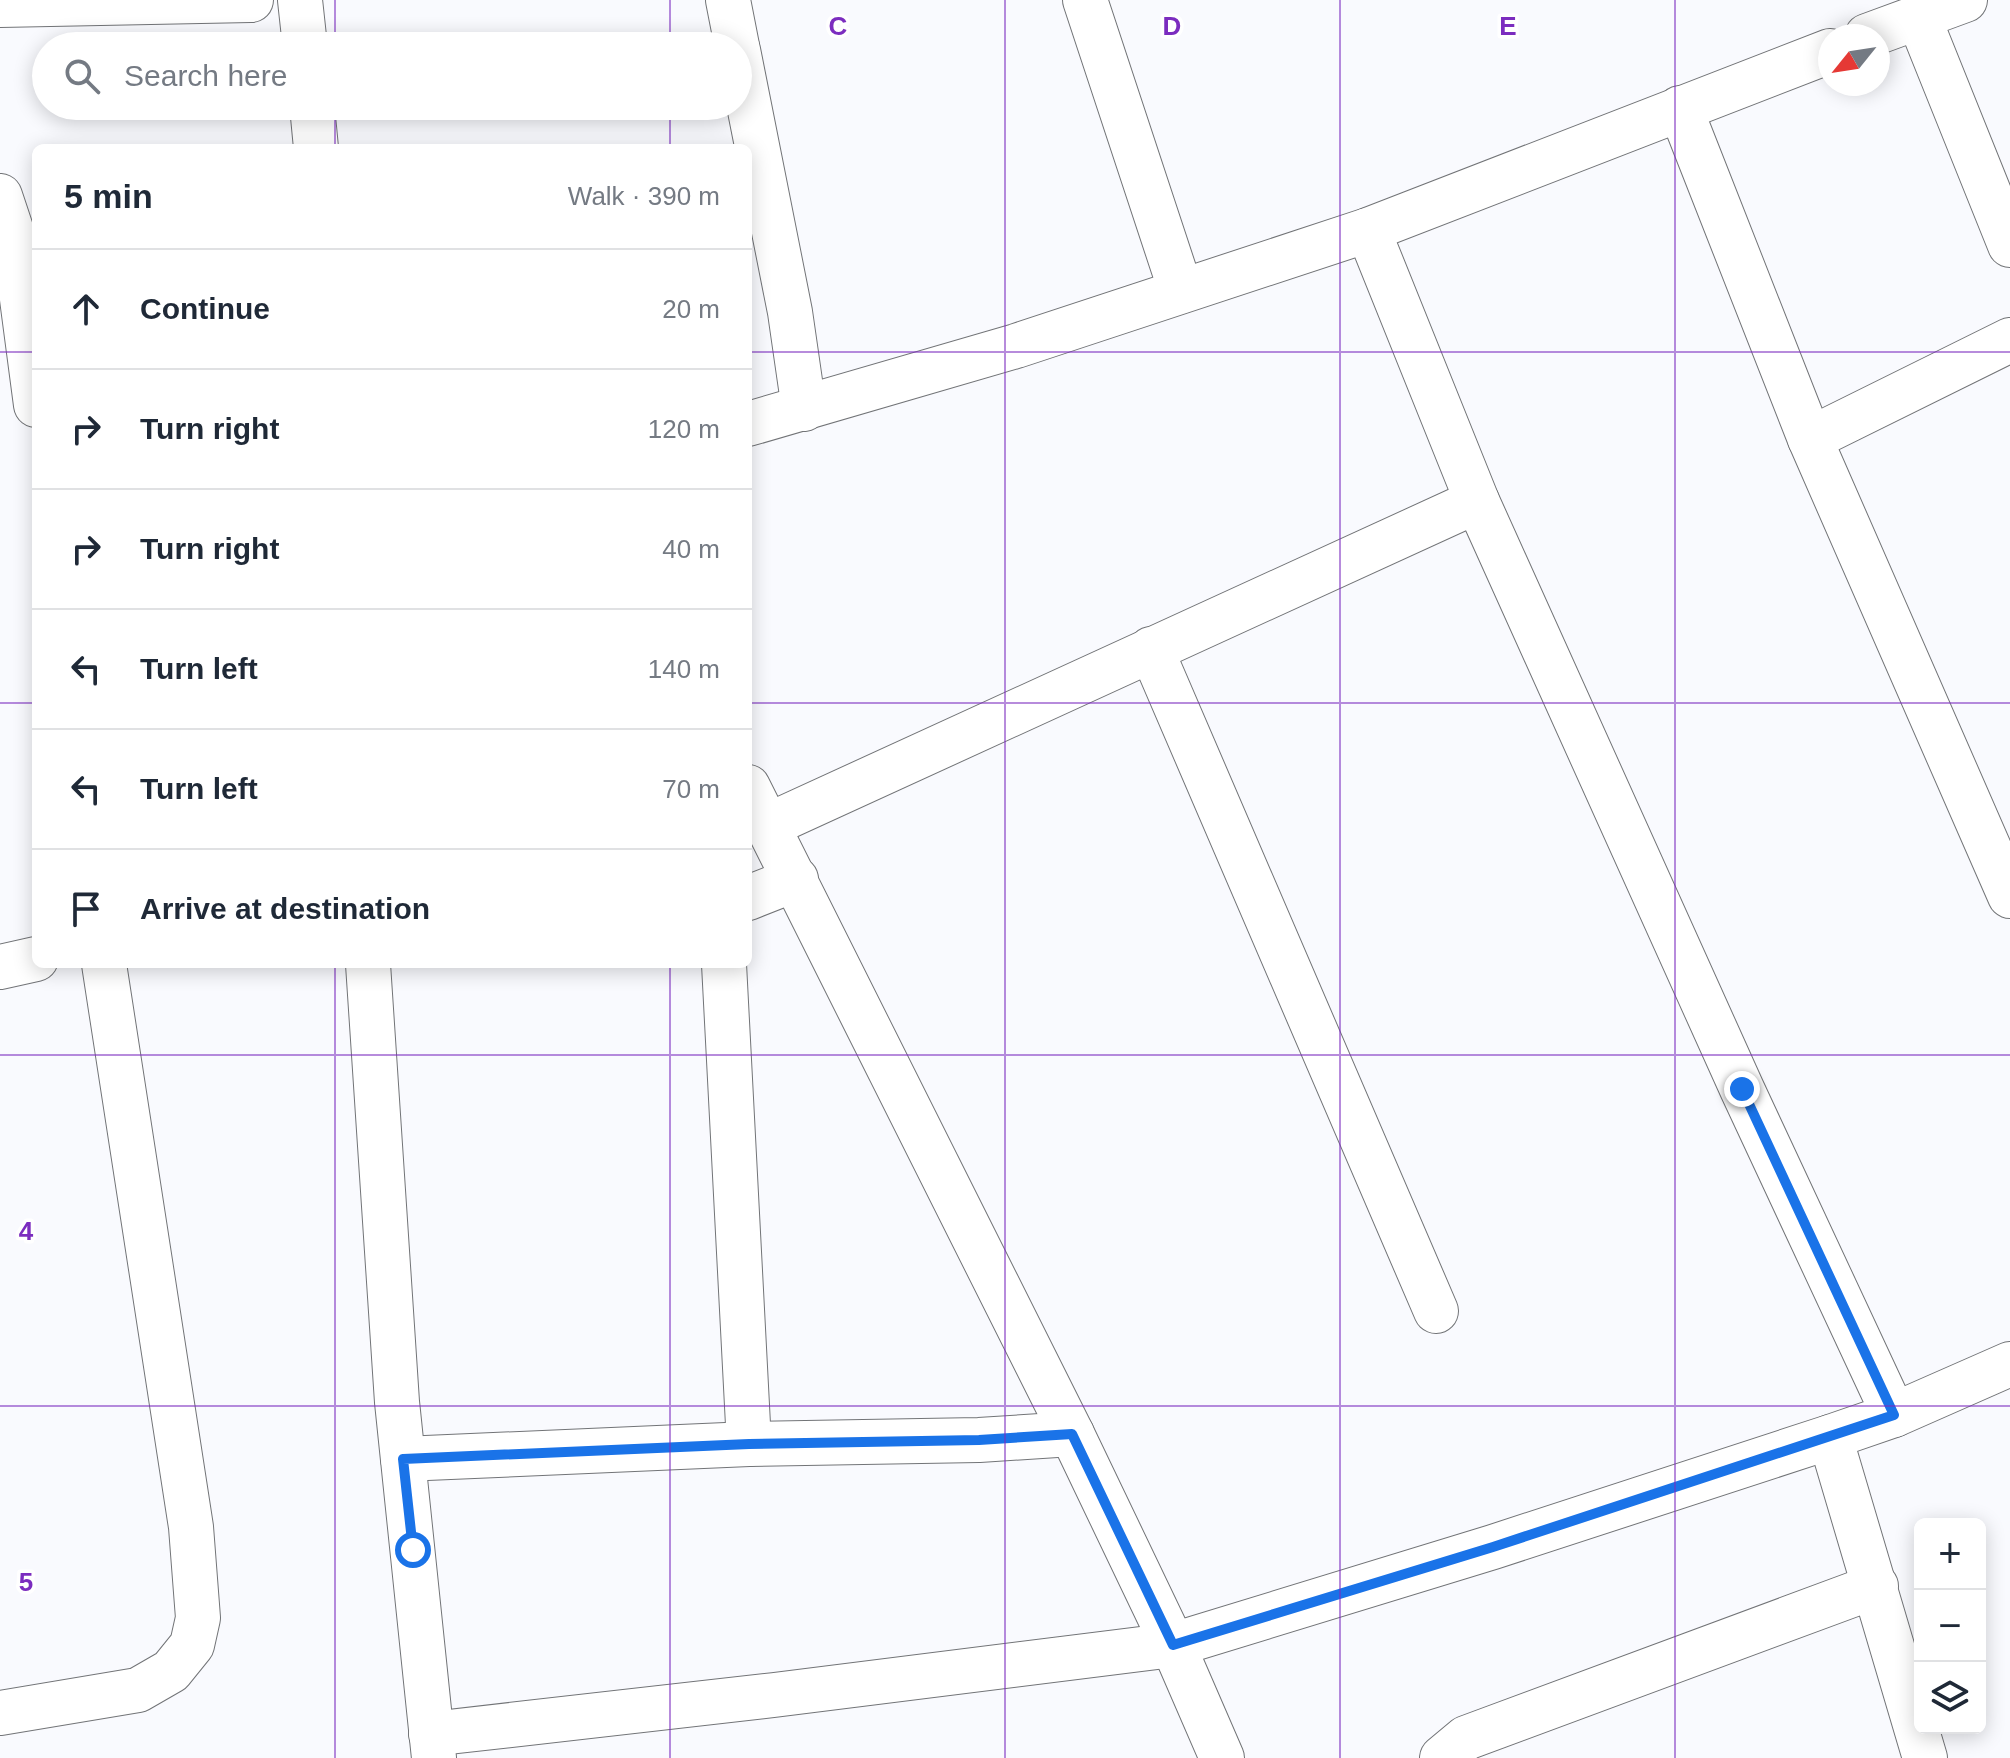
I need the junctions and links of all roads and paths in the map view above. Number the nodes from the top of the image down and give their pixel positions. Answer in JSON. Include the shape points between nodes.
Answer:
{"nodes":[{"id":1,"x":251,"y":0,"type":"edge"},
{"id":2,"x":300,"y":0,"type":"edge"},
{"id":3,"x":728,"y":0,"type":"edge"},
{"id":4,"x":1085,"y":0,"type":"edge"},
{"id":5,"x":1965,"y":0,"type":"edge"},
{"id":6,"x":0,"y":5,"type":"edge"},
{"id":7,"x":1918,"y":16,"type":"junction"},
{"id":8,"x":1890,"y":27,"type":"edge"},
{"id":9,"x":303,"y":32,"type":"edge"},
{"id":10,"x":735,"y":32,"type":"edge"},
{"id":11,"x":1818,"y":56,"type":"edge"},
{"id":12,"x":1680,"y":108,"type":"junction"},
{"id":13,"x":752,"y":119,"type":"edge"},
{"id":14,"x":313,"y":120,"type":"edge"},
{"id":15,"x":316,"y":144,"type":"edge"},
{"id":16,"x":0,"y":196,"type":"edge"},
{"id":17,"x":1368,"y":230,"type":"junction"},
{"id":18,"x":2010,"y":245,"type":"edge"},
{"id":19,"x":1181,"y":291,"type":"junction"},
{"id":20,"x":2010,"y":340,"type":"edge"},
{"id":21,"x":32,"y":375,"type":"edge"},
{"id":22,"x":804,"y":409,"type":"junction"},
{"id":23,"x":752,"y":423,"type":"edge"},
{"id":24,"x":1810,"y":439,"type":"junction"},
{"id":25,"x":1477,"y":501,"type":"junction"},
{"id":26,"x":1151,"y":649,"type":"junction"},
{"id":27,"x":758,"y":806,"type":"edge"},
{"id":28,"x":796,"y":879,"type":"junction"},
{"id":29,"x":752,"y":896,"type":"edge"},
{"id":30,"x":2010,"y":896,"type":"edge"},
{"id":31,"x":32,"y":960,"type":"edge"},
{"id":32,"x":0,"y":967,"type":"edge"},
{"id":33,"x":105,"y":968,"type":"edge"},
{"id":34,"x":368,"y":968,"type":"edge"},
{"id":35,"x":724,"y":968,"type":"edge"},
{"id":36,"x":1436,"y":1311,"type":"dead end"},
{"id":37,"x":2010,"y":1364,"type":"edge"},
{"id":38,"x":1894,"y":1415,"type":"junction"},
{"id":39,"x":1072,"y":1434,"type":"junction"},
{"id":40,"x":1830,"y":1437,"type":"junction"},
{"id":41,"x":749,"y":1444,"type":"junction"},
{"id":42,"x":403,"y":1459,"type":"junction"},
{"id":43,"x":1876,"y":1586,"type":"junction"},
{"id":44,"x":1173,"y":1645,"type":"junction"},
{"id":45,"x":0,"y":1713,"type":"edge"},
{"id":46,"x":433,"y":1746,"type":"edge"},
{"id":47,"x":1222,"y":1758,"type":"edge"},
{"id":48,"x":1442,"y":1758,"type":"edge"},
{"id":49,"x":1925,"y":1758,"type":"edge"}],
"edges":[{"from":1,"to":6,"type":"street"},
{"from":2,"to":9,"type":"street"},
{"from":3,"to":10,"type":"street"},
{"from":4,"to":19,"type":"street"},
{"from":5,"to":7,"type":"street"},
{"from":7,"to":8,"type":"street"},
{"from":7,"to":18,"type":"street"},
{"from":11,"to":12,"type":"street"},
{"from":12,"to":17,"type":"street"},
{"from":12,"to":24,"type":"street"},
{"from":13,"to":22,"type":"street"},
{"from":14,"to":15,"type":"street"},
{"from":16,"to":21,"type":"street","via":[[14,238]]},
{"from":17,"to":19,"type":"street"},
{"from":17,"to":25,"type":"street"},
{"from":19,"to":22,"type":"street"},
{"from":20,"to":24,"type":"street"},
{"from":22,"to":23,"type":"street"},
{"from":24,"to":30,"type":"street"},
{"from":25,"to":26,"type":"street"},
{"from":25,"to":38,"type":"street"},
{"from":26,"to":27,"type":"street"},
{"from":26,"to":36,"type":"street"},
{"from":27,"to":28,"type":"street"},
{"from":28,"to":29,"type":"street"},
{"from":28,"to":39,"type":"street"},
{"from":31,"to":32,"type":"street"},
{"from":33,"to":45,"type":"street","via":[[191,1527],[198,1618],[192,1645],[171,1671],[138,1690]]},
{"from":34,"to":42,"type":"street"},
{"from":35,"to":41,"type":"street"},
{"from":37,"to":38,"type":"street"},
{"from":38,"to":40,"type":"street"},
{"from":39,"to":41,"type":"street"},
{"from":39,"to":44,"type":"street"},
{"from":40,"to":43,"type":"street"},
{"from":40,"to":44,"type":"street"},
{"from":41,"to":42,"type":"street"},
{"from":42,"to":46,"type":"street"},
{"from":43,"to":48,"type":"street","via":[[1466,1738]]},
{"from":43,"to":49,"type":"street"},
{"from":44,"to":46,"type":"street","via":[[774,1695]]},
{"from":44,"to":47,"type":"street"}]}
